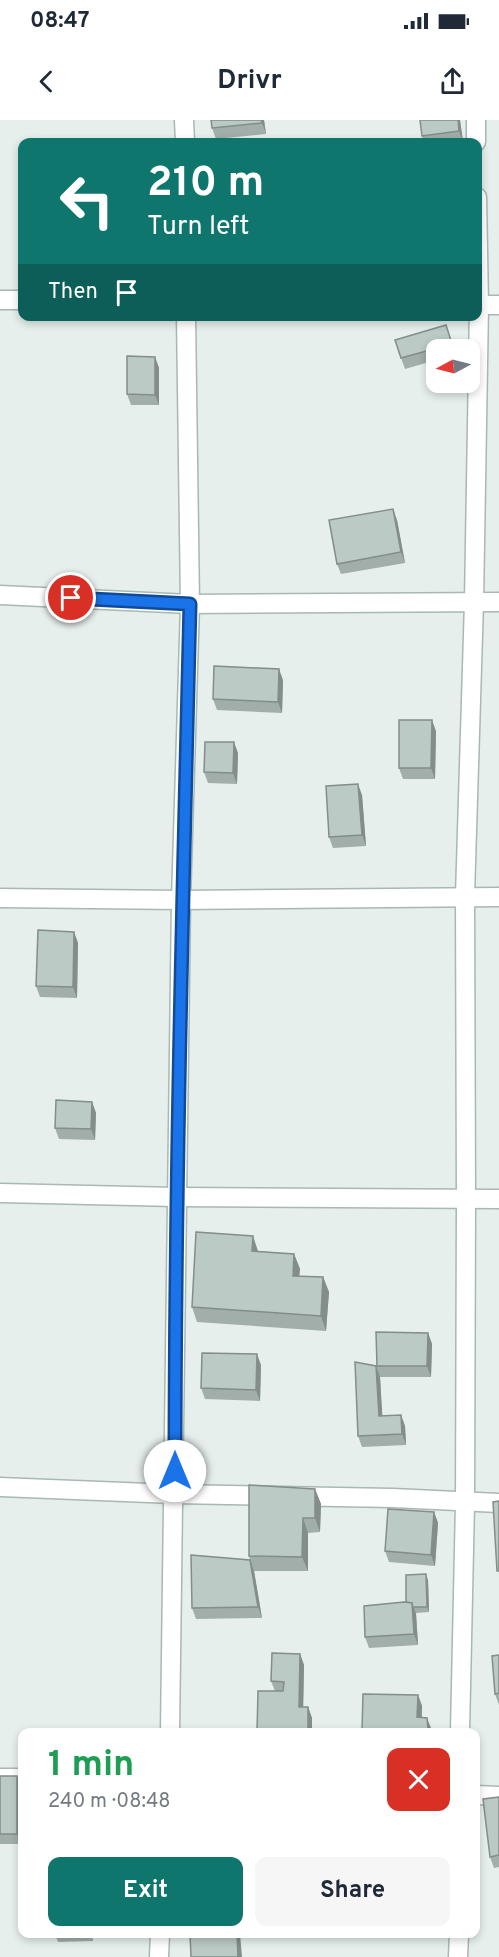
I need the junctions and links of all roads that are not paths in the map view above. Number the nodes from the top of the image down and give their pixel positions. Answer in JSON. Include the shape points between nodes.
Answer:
{"nodes":[{"id":1,"x":184,"y":120,"type":"edge"},
{"id":2,"x":476,"y":120,"type":"edge"},
{"id":3,"x":184,"y":138,"type":"edge"},
{"id":4,"x":476,"y":138,"type":"edge"},
{"id":5,"x":0,"y":300,"type":"edge"},
{"id":6,"x":18,"y":300,"type":"edge"},
{"id":7,"x":482,"y":305,"type":"edge"},
{"id":8,"x":499,"y":305,"type":"edge"},
{"id":9,"x":186,"y":321,"type":"edge"},
{"id":10,"x":478,"y":321,"type":"edge"},
{"id":11,"x":0,"y":596,"type":"edge"},
{"id":12,"x":474,"y":602,"type":"junction"},
{"id":13,"x":499,"y":602,"type":"edge"},
{"id":14,"x":190,"y":604,"type":"junction"},
{"id":15,"x":465,"y":896,"type":"junction"},
{"id":16,"x":499,"y":897,"type":"edge"},
{"id":17,"x":0,"y":898,"type":"edge"},
{"id":18,"x":182,"y":900,"type":"junction"},
{"id":19,"x":0,"y":1193,"type":"edge"},
{"id":20,"x":176,"y":1197,"type":"junction"},
{"id":21,"x":499,"y":1199,"type":"edge"},
{"id":22,"x":466,"y":1200,"type":"junction"},
{"id":23,"x":0,"y":1488,"type":"edge"},
{"id":24,"x":174,"y":1494,"type":"junction"},
{"id":25,"x":465,"y":1503,"type":"junction"},
{"id":26,"x":499,"y":1503,"type":"edge"},
{"id":27,"x":170,"y":1728,"type":"edge"},
{"id":28,"x":460,"y":1728,"type":"edge"},
{"id":29,"x":0,"y":1778,"type":"edge"},
{"id":30,"x":18,"y":1778,"type":"edge"},
{"id":31,"x":480,"y":1795,"type":"edge"},
{"id":32,"x":499,"y":1796,"type":"edge"},
{"id":33,"x":160,"y":1938,"type":"edge"},
{"id":34,"x":459,"y":1938,"type":"edge"},
{"id":35,"x":159,"y":1957,"type":"edge"},
{"id":36,"x":458,"y":1957,"type":"edge"}],
"edges":[{"from":1,"to":3,"type":"street"},
{"from":2,"to":4,"type":"street"},
{"from":5,"to":6,"type":"street"},
{"from":7,"to":8,"type":"street"},
{"from":9,"to":14,"type":"street"},
{"from":10,"to":12,"type":"street"},
{"from":11,"to":14,"type":"street"},
{"from":12,"to":13,"type":"street"},
{"from":12,"to":14,"type":"street"},
{"from":12,"to":15,"type":"street"},
{"from":14,"to":18,"type":"street"},
{"from":15,"to":16,"type":"street"},
{"from":15,"to":18,"type":"street"},
{"from":15,"to":22,"type":"street"},
{"from":17,"to":18,"type":"street"},
{"from":18,"to":20,"type":"street"},
{"from":19,"to":20,"type":"street"},
{"from":20,"to":22,"type":"street"},
{"from":20,"to":24,"type":"street"},
{"from":21,"to":22,"type":"street"},
{"from":22,"to":25,"type":"street"},
{"from":23,"to":24,"type":"street"},
{"from":24,"to":25,"type":"street"},
{"from":24,"to":27,"type":"street"},
{"from":25,"to":26,"type":"street"},
{"from":25,"to":28,"type":"street"},
{"from":29,"to":30,"type":"street"},
{"from":31,"to":32,"type":"street"},
{"from":33,"to":35,"type":"street"},
{"from":34,"to":36,"type":"street"}]}
